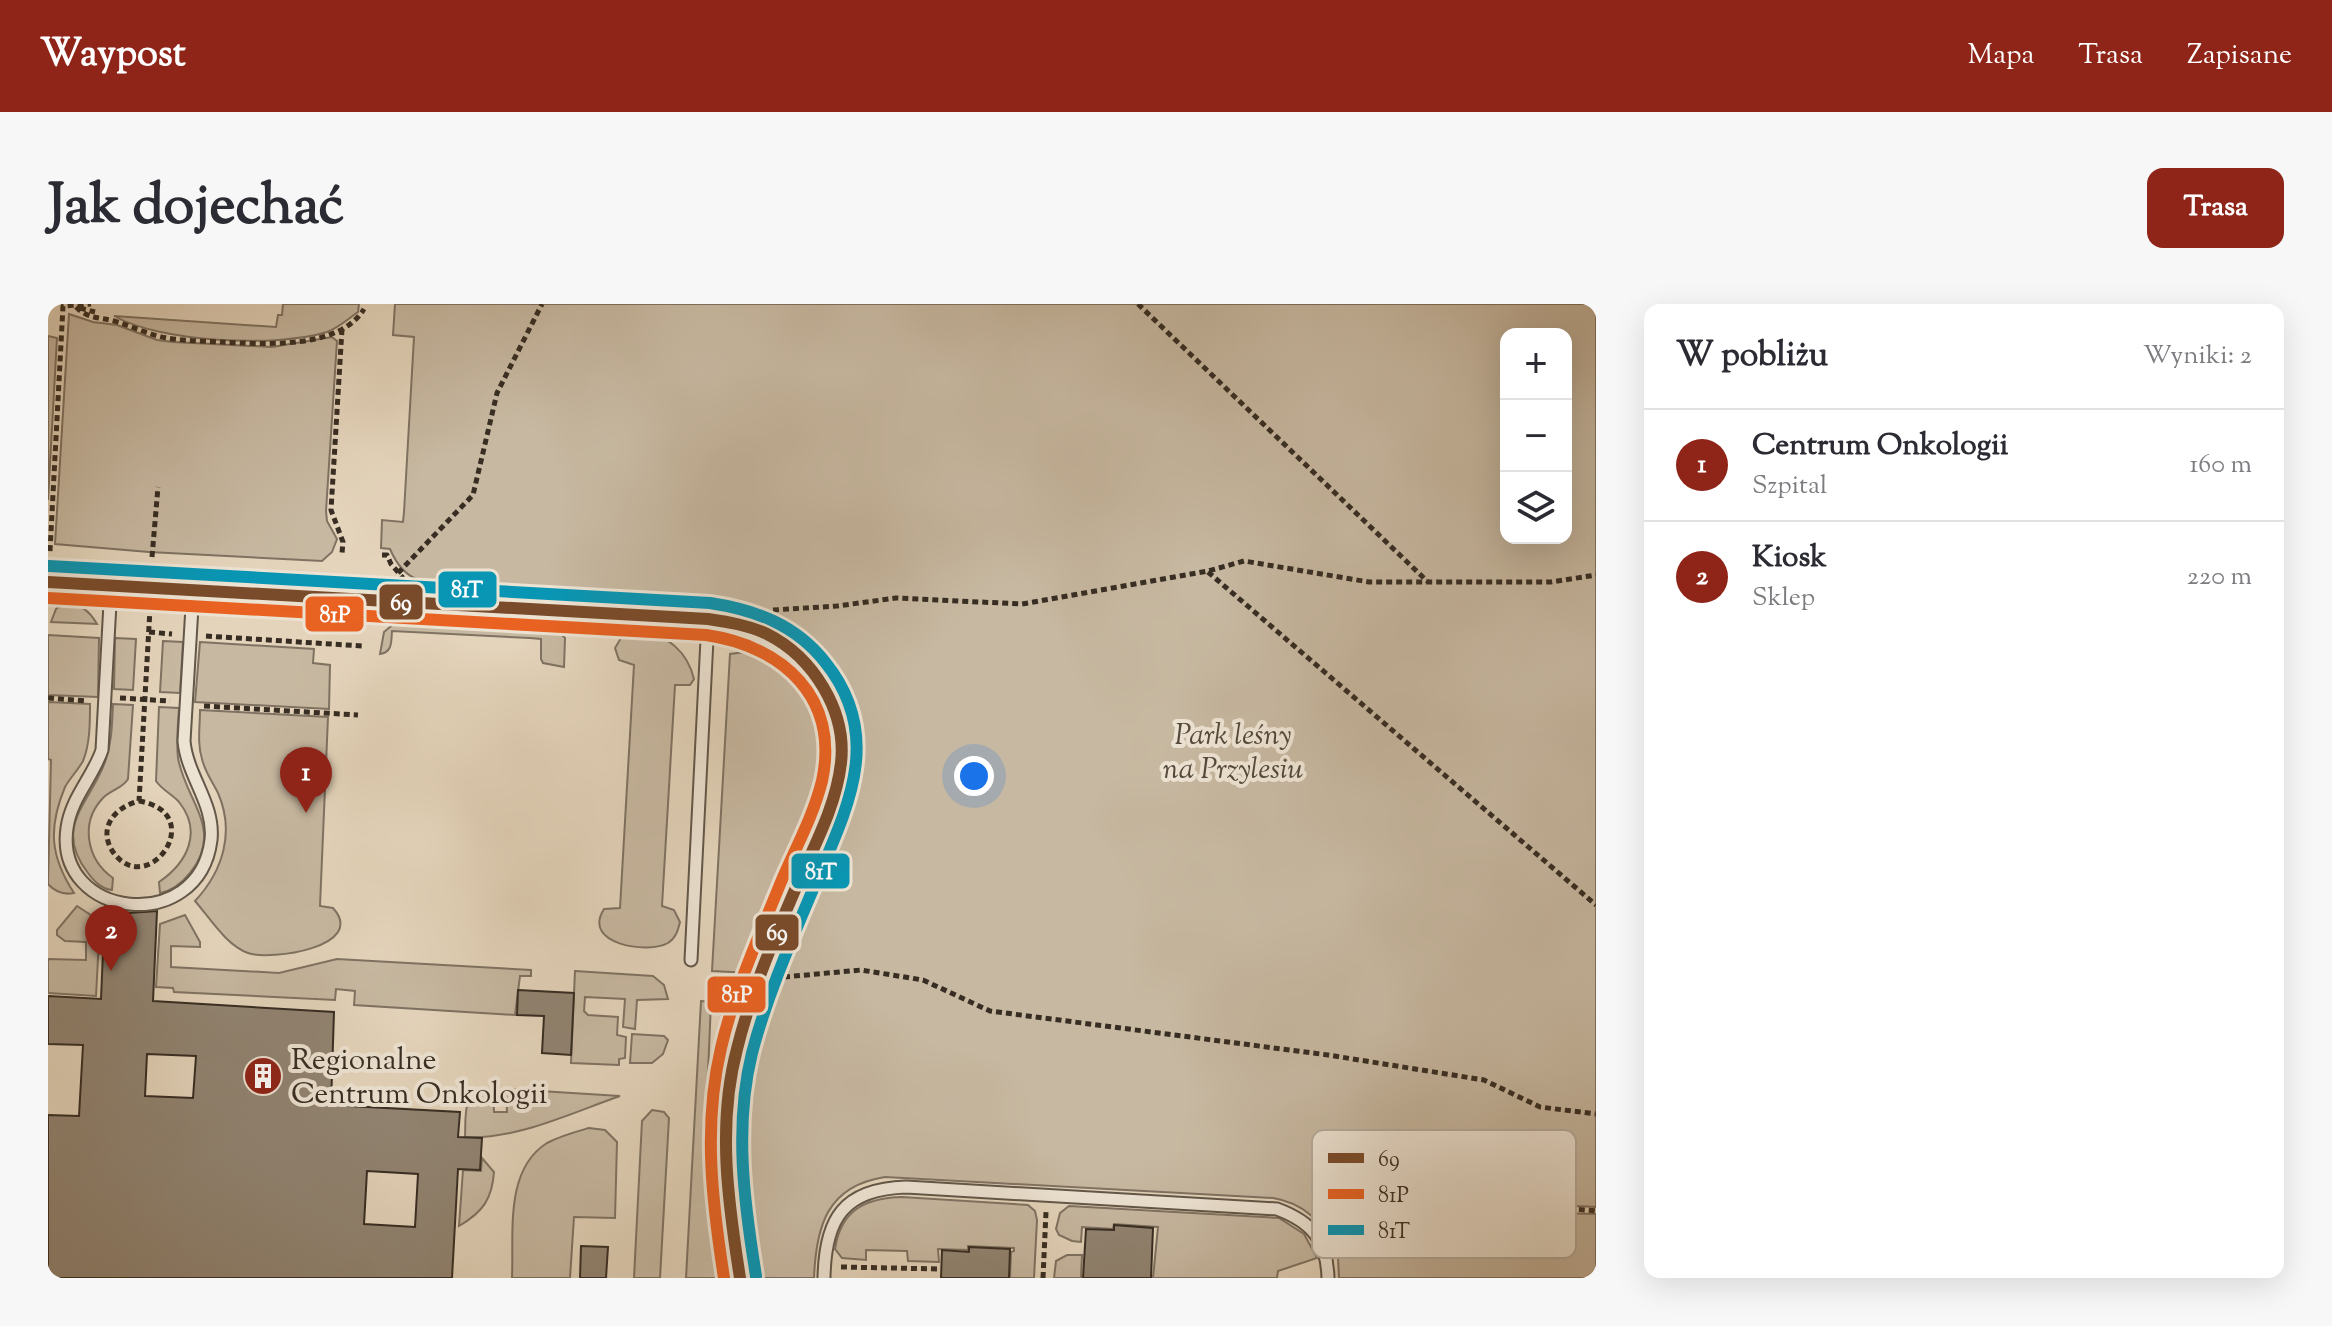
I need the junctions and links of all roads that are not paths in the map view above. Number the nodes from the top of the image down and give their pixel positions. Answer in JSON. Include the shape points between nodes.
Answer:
{"nodes":[{"id":1,"x":48,"y":582,"type":"edge"},
{"id":2,"x":111,"y":585,"type":"junction"},
{"id":3,"x":193,"y":590,"type":"junction"},
{"id":4,"x":708,"y":619,"type":"junction"},
{"id":5,"x":691,"y":960,"type":"dead end"},
{"id":6,"x":1312,"y":1229,"type":"edge"},
{"id":7,"x":1327,"y":1258,"type":"edge"},
{"id":8,"x":824,"y":1272,"type":"edge"},
{"id":9,"x":740,"y":1278,"type":"edge"},
{"id":10,"x":1328,"y":1278,"type":"edge"}],
"edges":[{"from":1,"to":2,"type":"street"},
{"from":2,"to":3,"type":"street"},
{"from":2,"to":3,"type":"lane","via":[[102,750],[73,805],[67,848],[89,887],[113,901],[137,905],[157,903],[185,889],[209,850],[209,812],[185,754]]},
{"from":3,"to":4,"type":"street"},
{"from":4,"to":5,"type":"lane"},
{"from":4,"to":9,"type":"street","via":[[771,636],[806,662],[833,704],[842,740],[831,805],[737,1050],[727,1132]]},
{"from":6,"to":8,"type":"lane","via":[[1277,1209],[906,1187],[874,1190],[852,1199],[828,1236]]},
{"from":7,"to":10,"type":"lane"}]}
